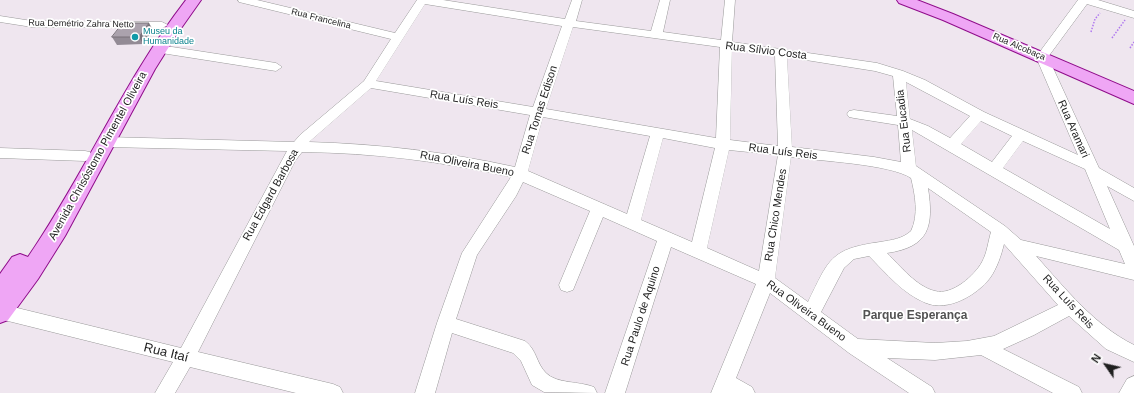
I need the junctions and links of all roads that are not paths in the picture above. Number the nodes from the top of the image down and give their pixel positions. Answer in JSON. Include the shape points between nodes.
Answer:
{"nodes":[{"id":1,"x":183,"y":0,"type":"edge"},
{"id":2,"x":194,"y":0,"type":"edge"},
{"id":3,"x":243,"y":0,"type":"edge"},
{"id":4,"x":422,"y":0,"type":"edge"},
{"id":5,"x":577,"y":0,"type":"edge"},
{"id":6,"x":664,"y":0,"type":"edge"},
{"id":7,"x":730,"y":0,"type":"edge"},
{"id":8,"x":904,"y":0,"type":"edge"},
{"id":9,"x":1084,"y":0,"type":"edge"},
{"id":10,"x":1087,"y":0,"type":"edge"},
{"id":11,"x":1131,"y":14,"type":"edge"},
{"id":12,"x":0,"y":19,"type":"edge"},
{"id":13,"x":568,"y":23,"type":"junction"},
{"id":14,"x":162,"y":25,"type":"junction"},
{"id":15,"x":656,"y":36,"type":"junction"},
{"id":16,"x":399,"y":38,"type":"junction"},
{"id":17,"x":726,"y":46,"type":"junction"},
{"id":18,"x":159,"y":49,"type":"junction"},
{"id":19,"x":781,"y":52,"type":"junction"},
{"id":20,"x":1042,"y":57,"type":"junction"},
{"id":21,"x":276,"y":67,"type":"dead end"},
{"id":22,"x":899,"y":74,"type":"junction"},
{"id":23,"x":368,"y":84,"type":"junction"},
{"id":24,"x":1134,"y":98,"type":"edge"},
{"id":25,"x":538,"y":112,"type":"junction"},
{"id":26,"x":854,"y":114,"type":"dead end"},
{"id":27,"x":980,"y":116,"type":"junction"},
{"id":28,"x":905,"y":122,"type":"junction"},
{"id":29,"x":658,"y":133,"type":"junction"},
{"id":30,"x":1020,"y":135,"type":"junction"},
{"id":31,"x":107,"y":142,"type":"junction"},
{"id":32,"x":723,"y":144,"type":"junction"},
{"id":33,"x":952,"y":145,"type":"junction"},
{"id":34,"x":297,"y":146,"type":"junction"},
{"id":35,"x":0,"y":153,"type":"edge"},
{"id":36,"x":785,"y":153,"type":"junction"},
{"id":37,"x":85,"y":156,"type":"junction"},
{"id":38,"x":1091,"y":169,"type":"junction"},
{"id":39,"x":995,"y":170,"type":"junction"},
{"id":40,"x":914,"y":172,"type":"junction"},
{"id":41,"x":520,"y":174,"type":"junction"},
{"id":42,"x":1134,"y":195,"type":"edge"},
{"id":43,"x":598,"y":209,"type":"junction"},
{"id":44,"x":632,"y":223,"type":"junction"},
{"id":45,"x":999,"y":230,"type":"junction"},
{"id":46,"x":666,"y":238,"type":"junction"},
{"id":47,"x":1016,"y":245,"type":"junction"},
{"id":48,"x":1126,"y":246,"type":"junction"},
{"id":49,"x":872,"y":249,"type":"junction"},
{"id":50,"x":698,"y":251,"type":"junction"},
{"id":51,"x":1134,"y":265,"type":"edge"},
{"id":52,"x":1134,"y":273,"type":"edge"},
{"id":53,"x":766,"y":281,"type":"junction"},
{"id":54,"x":567,"y":285,"type":"dead end"},
{"id":55,"x":0,"y":289,"type":"edge"},
{"id":56,"x":1071,"y":307,"type":"junction"},
{"id":57,"x":0,"y":312,"type":"edge"},
{"id":58,"x":811,"y":314,"type":"junction"},
{"id":59,"x":446,"y":323,"type":"junction"},
{"id":60,"x":856,"y":347,"type":"junction"},
{"id":61,"x":982,"y":347,"type":"junction"},
{"id":62,"x":1134,"y":354,"type":"edge"},
{"id":63,"x":186,"y":358,"type":"junction"},
{"id":64,"x":1134,"y":385,"type":"edge"},
{"id":65,"x":723,"y":387,"type":"edge"},
{"id":66,"x":165,"y":393,"type":"edge"},
{"id":67,"x":333,"y":393,"type":"edge"},
{"id":68,"x":425,"y":393,"type":"edge"},
{"id":69,"x":587,"y":393,"type":"edge"},
{"id":70,"x":615,"y":393,"type":"edge"},
{"id":71,"x":745,"y":393,"type":"edge"},
{"id":72,"x":925,"y":393,"type":"edge"},
{"id":73,"x":1072,"y":393,"type":"edge"},
{"id":74,"x":1129,"y":393,"type":"edge"}],
"edges":[{"from":1,"to":14,"type":"main road","name":"Avenida Chrisóstomo Pimentel Oliveira"},
{"from":2,"to":18,"type":"main road","name":"Avenida Chrisóstomo Pimentel Oliveira"},
{"from":3,"to":16,"type":"street","name":"Rua Francelina"},
{"from":4,"to":13,"type":"street","name":"Rua Sílvio Costa"},
{"from":4,"to":16,"type":"street","name":"Rua Edgard Barbosa"},
{"from":5,"to":13,"type":"street","name":"Rua Tomas Edison"},
{"from":6,"to":15,"type":"street"},
{"from":7,"to":17,"type":"street"},
{"from":8,"to":20,"type":"main road","name":"Rua Alcobaça"},
{"from":9,"to":20,"type":"street"},
{"from":10,"to":11,"type":"street"},
{"from":12,"to":14,"type":"street","name":"Rua Demétrio Zahra Netto","via":[[32,24]]},
{"from":13,"to":15,"type":"street","name":"Rua Sílvio Costa"},
{"from":13,"to":25,"type":"street","name":"Rua Tomas Edison"},
{"from":14,"to":37,"type":"main road","name":"Avenida Chrisóstomo Pimentel Oliveira","via":[[126,80]]},
{"from":15,"to":17,"type":"street","name":"Rua Sílvio Costa"},
{"from":16,"to":23,"type":"street","name":"Rua Edgard Barbosa"},
{"from":17,"to":19,"type":"street","name":"Rua Sílvio Costa"},
{"from":17,"to":32,"type":"street"},
{"from":18,"to":21,"type":"street"},
{"from":18,"to":31,"type":"main road","name":"Avenida Chrisóstomo Pimentel Oliveira"},
{"from":19,"to":22,"type":"street","name":"Rua Sílvio Costa","via":[[858,63]]},
{"from":19,"to":36,"type":"street","name":"Rua Chico Mendes"},
{"from":20,"to":24,"type":"main road","name":"Rua Alcobaça"},
{"from":20,"to":38,"type":"street","name":"Rua Aramari"},
{"from":22,"to":27,"type":"street","name":"Rua Sílvio Costa","via":[[921,83]]},
{"from":22,"to":28,"type":"street","name":"Rua Eucadia"},
{"from":23,"to":25,"type":"street","name":"Rua Luís Reis"},
{"from":23,"to":34,"type":"street","name":"Rua Edgard Barbosa"},
{"from":25,"to":29,"type":"street","name":"Rua Luís Reis"},
{"from":25,"to":41,"type":"street","name":"Rua Tomas Edison"},
{"from":26,"to":28,"type":"street"},
{"from":27,"to":30,"type":"street","name":"Rua Sílvio Costa"},
{"from":27,"to":33,"type":"street"},
{"from":28,"to":33,"type":"street"},
{"from":28,"to":40,"type":"street","name":"Rua Eucadia"},
{"from":29,"to":32,"type":"street","name":"Rua Luís Reis"},
{"from":29,"to":44,"type":"street"},
{"from":30,"to":38,"type":"street","name":"Rua Sílvio Costa"},
{"from":30,"to":39,"type":"street"},
{"from":31,"to":34,"type":"street","name":"Rua Oliveira Bueno"},
{"from":31,"to":57,"type":"main road","name":"Avenida Chrisóstomo Pimentel Oliveira","via":[[49,243]]},
{"from":32,"to":36,"type":"street","name":"Rua Luís Reis"},
{"from":32,"to":50,"type":"street"},
{"from":33,"to":39,"type":"street"},
{"from":34,"to":41,"type":"street","name":"Rua Oliveira Bueno","via":[[393,151]]},
{"from":34,"to":63,"type":"street","name":"Rua Edgard Barbosa"},
{"from":35,"to":37,"type":"street"},
{"from":36,"to":40,"type":"street","name":"Rua Luís Reis","via":[[874,162]]},
{"from":36,"to":53,"type":"street","name":"Rua Chico Mendes"},
{"from":37,"to":55,"type":"main road","name":"Avenida Chrisóstomo Pimentel Oliveira","via":[[16,271]]},
{"from":38,"to":42,"type":"street","name":"Rua Sílvio Costa"},
{"from":38,"to":48,"type":"street","name":"Rua Aramari"},
{"from":39,"to":48,"type":"street"},
{"from":40,"to":45,"type":"street","name":"Rua Luís Reis"},
{"from":40,"to":49,"type":"street","name":"Rua Eucadia","via":[[923,200],[918,231],[912,239],[903,244]]},
{"from":41,"to":43,"type":"street","name":"Rua Oliveira Bueno"},
{"from":41,"to":59,"type":"street","name":"Rua Tomas Edison","via":[[470,253]]},
{"from":43,"to":44,"type":"street","name":"Rua Oliveira Bueno"},
{"from":43,"to":54,"type":"street"},
{"from":44,"to":46,"type":"street","name":"Rua Oliveira Bueno"},
{"from":45,"to":47,"type":"street","name":"Rua Luís Reis"},
{"from":45,"to":49,"type":"street","via":[[987,269],[977,281],[943,300],[932,299],[919,292]]},
{"from":46,"to":50,"type":"street","name":"Rua Oliveira Bueno"},
{"from":46,"to":70,"type":"street","name":"Rua Paulo de Aquino"},
{"from":47,"to":52,"type":"street"},
{"from":47,"to":56,"type":"street","name":"Rua Luís Reis"},
{"from":48,"to":51,"type":"street","name":"Rua Aramari"},
{"from":49,"to":58,"type":"street","name":"Rua Eucadia","via":[[853,252],[843,258]]},
{"from":50,"to":53,"type":"street","name":"Rua Oliveira Bueno"},
{"from":53,"to":58,"type":"street","name":"Rua Oliveira Bueno"},
{"from":53,"to":65,"type":"street","name":"Rua Chico Mendes"},
{"from":56,"to":61,"type":"street","name":"Rua Oliveira Bueno","via":[[1005,340]]},
{"from":56,"to":62,"type":"street","name":"Rua Luís Reis","via":[[1102,336]]},
{"from":57,"to":63,"type":"street","name":"Rua Itaí"},
{"from":58,"to":60,"type":"street","name":"Rua Oliveira Bueno"},
{"from":59,"to":68,"type":"street","name":"Rua Tomas Edison"},
{"from":59,"to":69,"type":"street","via":[[519,347],[530,357],[536,374],[545,384]]},
{"from":60,"to":61,"type":"street","name":"Rua Oliveira Bueno","via":[[950,351]]},
{"from":60,"to":72,"type":"street","name":"Rua Oliveira Bueno"},
{"from":61,"to":73,"type":"street"},
{"from":63,"to":66,"type":"street","name":"Rua Edgard Barbosa"},
{"from":63,"to":67,"type":"street","name":"Rua Itaí"},
{"from":64,"to":74,"type":"street"},
{"from":65,"to":71,"type":"street"}]}
